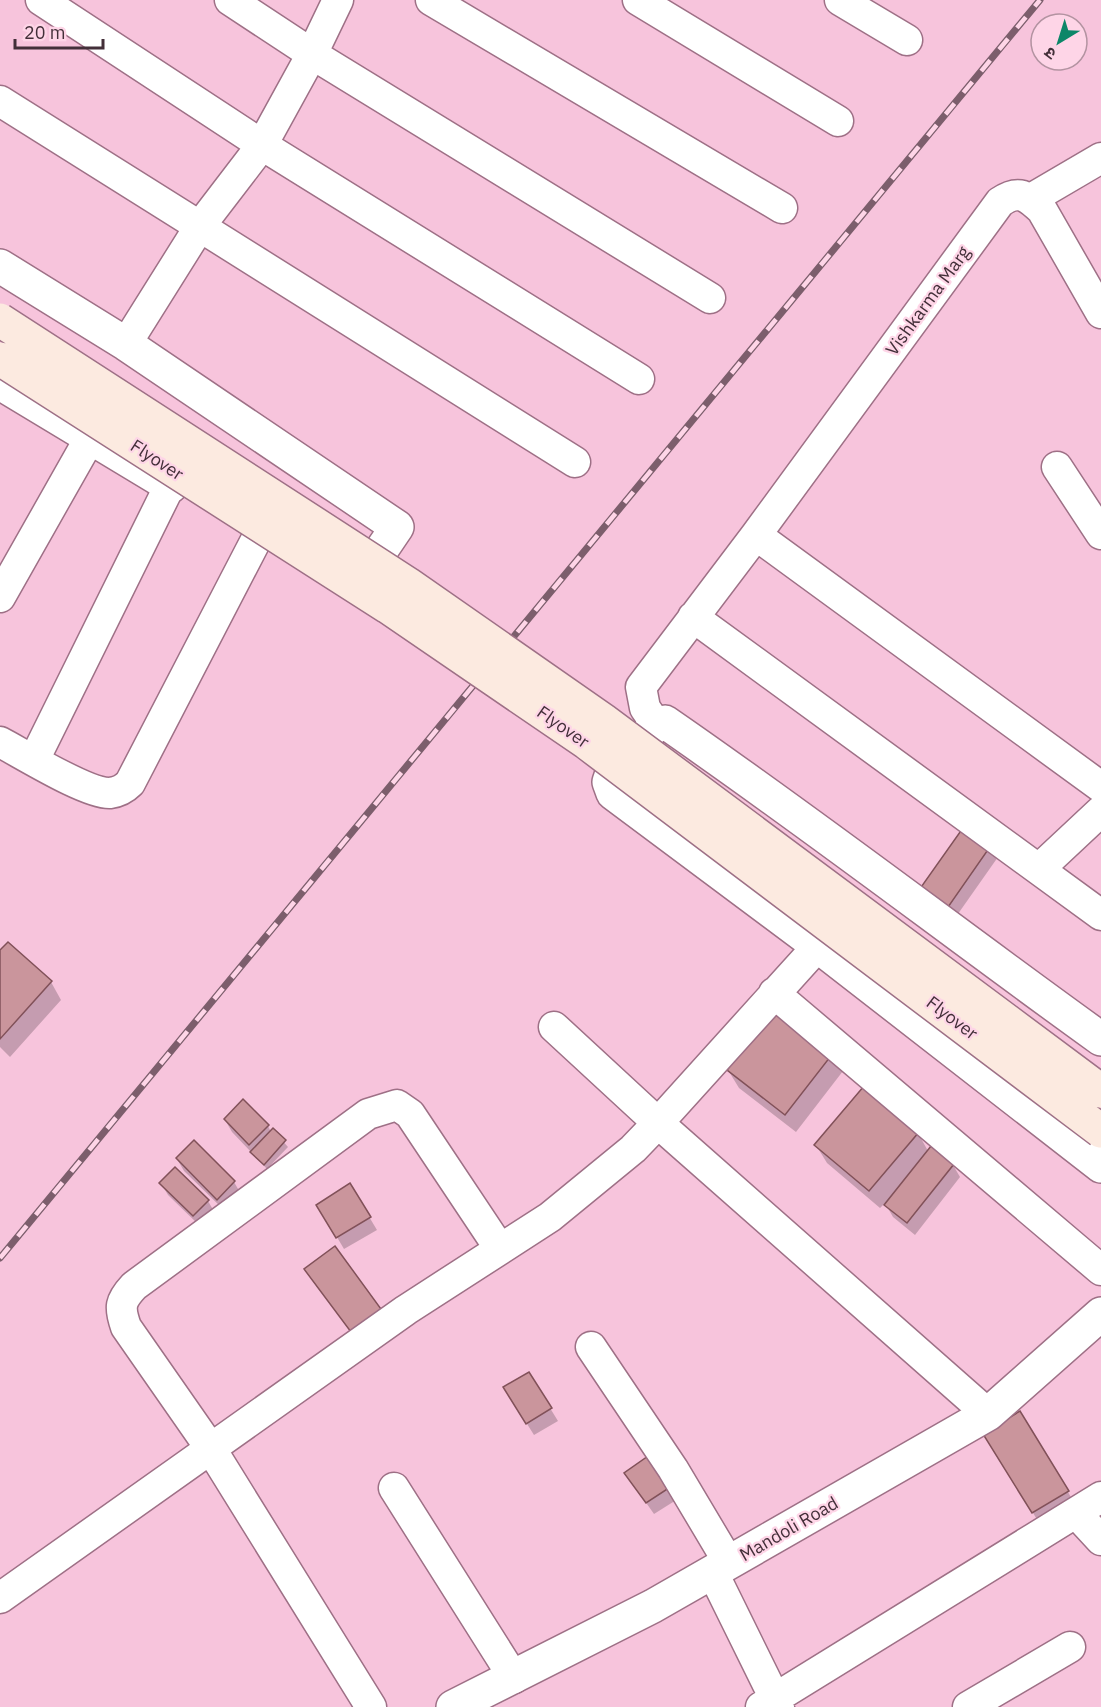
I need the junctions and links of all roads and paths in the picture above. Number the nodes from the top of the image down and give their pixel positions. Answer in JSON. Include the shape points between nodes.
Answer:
{"nodes":[{"id":1,"x":41,"y":0,"type":"edge"},
{"id":2,"x":230,"y":0,"type":"edge"},
{"id":3,"x":338,"y":0,"type":"edge"},
{"id":4,"x":431,"y":0,"type":"edge"},
{"id":5,"x":638,"y":0,"type":"edge"},
{"id":6,"x":840,"y":0,"type":"edge"},
{"id":7,"x":907,"y":40,"type":"dead end"},
{"id":8,"x":312,"y":54,"type":"junction"},
{"id":9,"x":0,"y":101,"type":"edge"},
{"id":10,"x":838,"y":121,"type":"dead end"},
{"id":11,"x":262,"y":145,"type":"junction"},
{"id":12,"x":1101,"y":158,"type":"edge"},
{"id":13,"x":1031,"y":200,"type":"junction"},
{"id":14,"x":782,"y":208,"type":"dead end"},
{"id":15,"x":200,"y":226,"type":"junction"},
{"id":16,"x":0,"y":266,"type":"edge"},
{"id":17,"x":710,"y":298,"type":"dead end"},
{"id":18,"x":0,"y":309,"type":"edge"},
{"id":19,"x":1100,"y":309,"type":"edge"},
{"id":20,"x":0,"y":320,"type":"edge"},
{"id":21,"x":0,"y":343,"type":"edge"},
{"id":22,"x":126,"y":344,"type":"junction"},
{"id":23,"x":0,"y":359,"type":"edge"},
{"id":24,"x":639,"y":379,"type":"dead end"},
{"id":25,"x":0,"y":383,"type":"edge"},
{"id":26,"x":90,"y":438,"type":"junction"},
{"id":27,"x":575,"y":462,"type":"dead end"},
{"id":28,"x":1058,"y":467,"type":"dead end"},
{"id":29,"x":170,"y":485,"type":"junction"},
{"id":30,"x":1101,"y":534,"type":"edge"},
{"id":31,"x":756,"y":535,"type":"junction"},
{"id":32,"x":256,"y":540,"type":"junction"},
{"id":33,"x":0,"y":597,"type":"edge"},
{"id":34,"x":693,"y":617,"type":"junction"},
{"id":35,"x":656,"y":724,"type":"junction"},
{"id":36,"x":0,"y":742,"type":"edge"},
{"id":37,"x":34,"y":760,"type":"junction"},
{"id":38,"x":1101,"y":787,"type":"edge"},
{"id":39,"x":1101,"y":811,"type":"edge"},
{"id":40,"x":1039,"y":869,"type":"junction"},
{"id":41,"x":1101,"y":915,"type":"edge"},
{"id":42,"x":818,"y":946,"type":"junction"},
{"id":43,"x":774,"y":993,"type":"junction"},
{"id":44,"x":554,"y":1028,"type":"dead end"},
{"id":45,"x":1101,"y":1039,"type":"edge"},
{"id":46,"x":1101,"y":1079,"type":"edge"},
{"id":47,"x":1101,"y":1091,"type":"edge"},
{"id":48,"x":1101,"y":1119,"type":"edge"},
{"id":49,"x":658,"y":1123,"type":"junction"},
{"id":50,"x":1101,"y":1131,"type":"edge"},
{"id":51,"x":1101,"y":1166,"type":"edge"},
{"id":52,"x":501,"y":1249,"type":"junction"},
{"id":53,"x":1101,"y":1270,"type":"edge"},
{"id":54,"x":1101,"y":1314,"type":"edge"},
{"id":55,"x":591,"y":1347,"type":"dead end"},
{"id":56,"x":988,"y":1414,"type":"junction"},
{"id":57,"x":210,"y":1449,"type":"junction"},
{"id":58,"x":394,"y":1488,"type":"dead end"},
{"id":59,"x":1101,"y":1497,"type":"edge"},
{"id":60,"x":1076,"y":1513,"type":"junction"},
{"id":61,"x":1101,"y":1540,"type":"edge"},
{"id":62,"x":721,"y":1568,"type":"junction"},
{"id":63,"x":0,"y":1598,"type":"edge"},
{"id":64,"x":1070,"y":1647,"type":"dead end"},
{"id":65,"x":514,"y":1678,"type":"junction"},
{"id":66,"x":772,"y":1704,"type":"edge"},
{"id":67,"x":371,"y":1707,"type":"edge"},
{"id":68,"x":453,"y":1707,"type":"edge"},
{"id":69,"x":968,"y":1707,"type":"edge"}],
"edges":[{"from":1,"to":11,"type":"street"},
{"from":2,"to":8,"type":"street"},
{"from":3,"to":8,"type":"street"},
{"from":4,"to":14,"type":"street"},
{"from":5,"to":10,"type":"street"},
{"from":6,"to":7,"type":"street"},
{"from":8,"to":11,"type":"street"},
{"from":8,"to":17,"type":"street"},
{"from":9,"to":15,"type":"street"},
{"from":11,"to":15,"type":"street"},
{"from":11,"to":24,"type":"street"},
{"from":12,"to":13,"type":"street"},
{"from":13,"to":19,"type":"street","via":[[1042,210]]},
{"from":13,"to":31,"type":"street","name":"Vishkarma Marg","via":[[1019,194],[1000,202]]},
{"from":15,"to":22,"type":"street"},
{"from":15,"to":27,"type":"street"},
{"from":16,"to":22,"type":"street"},
{"from":18,"to":21,"type":"street","via":[[237,478]]},
{"from":20,"to":47,"type":"main road","name":"Flyover","bridge":true,"via":[[408,584],[594,713]]},
{"from":22,"to":32,"type":"street","via":[[397,527],[348,599]]},
{"from":23,"to":50,"type":"main road","name":"Flyover","bridge":true,"via":[[388,607],[587,743]]},
{"from":25,"to":26,"type":"street"},
{"from":26,"to":29,"type":"street"},
{"from":26,"to":33,"type":"street"},
{"from":28,"to":30,"type":"street"},
{"from":29,"to":32,"type":"street"},
{"from":29,"to":37,"type":"street"},
{"from":31,"to":34,"type":"street","name":"Vishkarma Marg"},
{"from":31,"to":38,"type":"street"},
{"from":32,"to":37,"type":"street","via":[[123,790],[109,793],[89,789]]},
{"from":34,"to":35,"type":"street","name":"Vishkarma Marg","via":[[641,687],[645,708]]},
{"from":34,"to":40,"type":"street"},
{"from":35,"to":42,"type":"street","via":[[611,776],[613,793]]},
{"from":35,"to":45,"type":"street","via":[[665,722],[725,764]]},
{"from":36,"to":37,"type":"street"},
{"from":39,"to":40,"type":"street"},
{"from":40,"to":41,"type":"street"},
{"from":42,"to":43,"type":"street"},
{"from":42,"to":51,"type":"street"},
{"from":43,"to":49,"type":"street"},
{"from":43,"to":53,"type":"street"},
{"from":44,"to":49,"type":"street"},
{"from":46,"to":48,"type":"street","via":[[823,891]]},
{"from":49,"to":52,"type":"street","via":[[633,1149],[550,1217]]},
{"from":49,"to":56,"type":"street"},
{"from":52,"to":57,"type":"street","via":[[406,1310]]},
{"from":52,"to":57,"type":"street","via":[[410,1114],[397,1105],[368,1114],[134,1286],[124,1298],[121,1312],[126,1327]]},
{"from":54,"to":56,"type":"street","name":"Mandoli Road"},
{"from":55,"to":62,"type":"street","via":[[673,1469]]},
{"from":56,"to":62,"type":"street","name":"Mandoli Road"},
{"from":57,"to":63,"type":"street"},
{"from":57,"to":67,"type":"street"},
{"from":58,"to":65,"type":"street"},
{"from":59,"to":60,"type":"street"},
{"from":60,"to":61,"type":"street"},
{"from":60,"to":66,"type":"street"},
{"from":62,"to":65,"type":"street","name":"Mandoli Road"},
{"from":62,"to":66,"type":"street"},
{"from":64,"to":69,"type":"street"},
{"from":65,"to":68,"type":"street","name":"Mandoli Road"}]}
